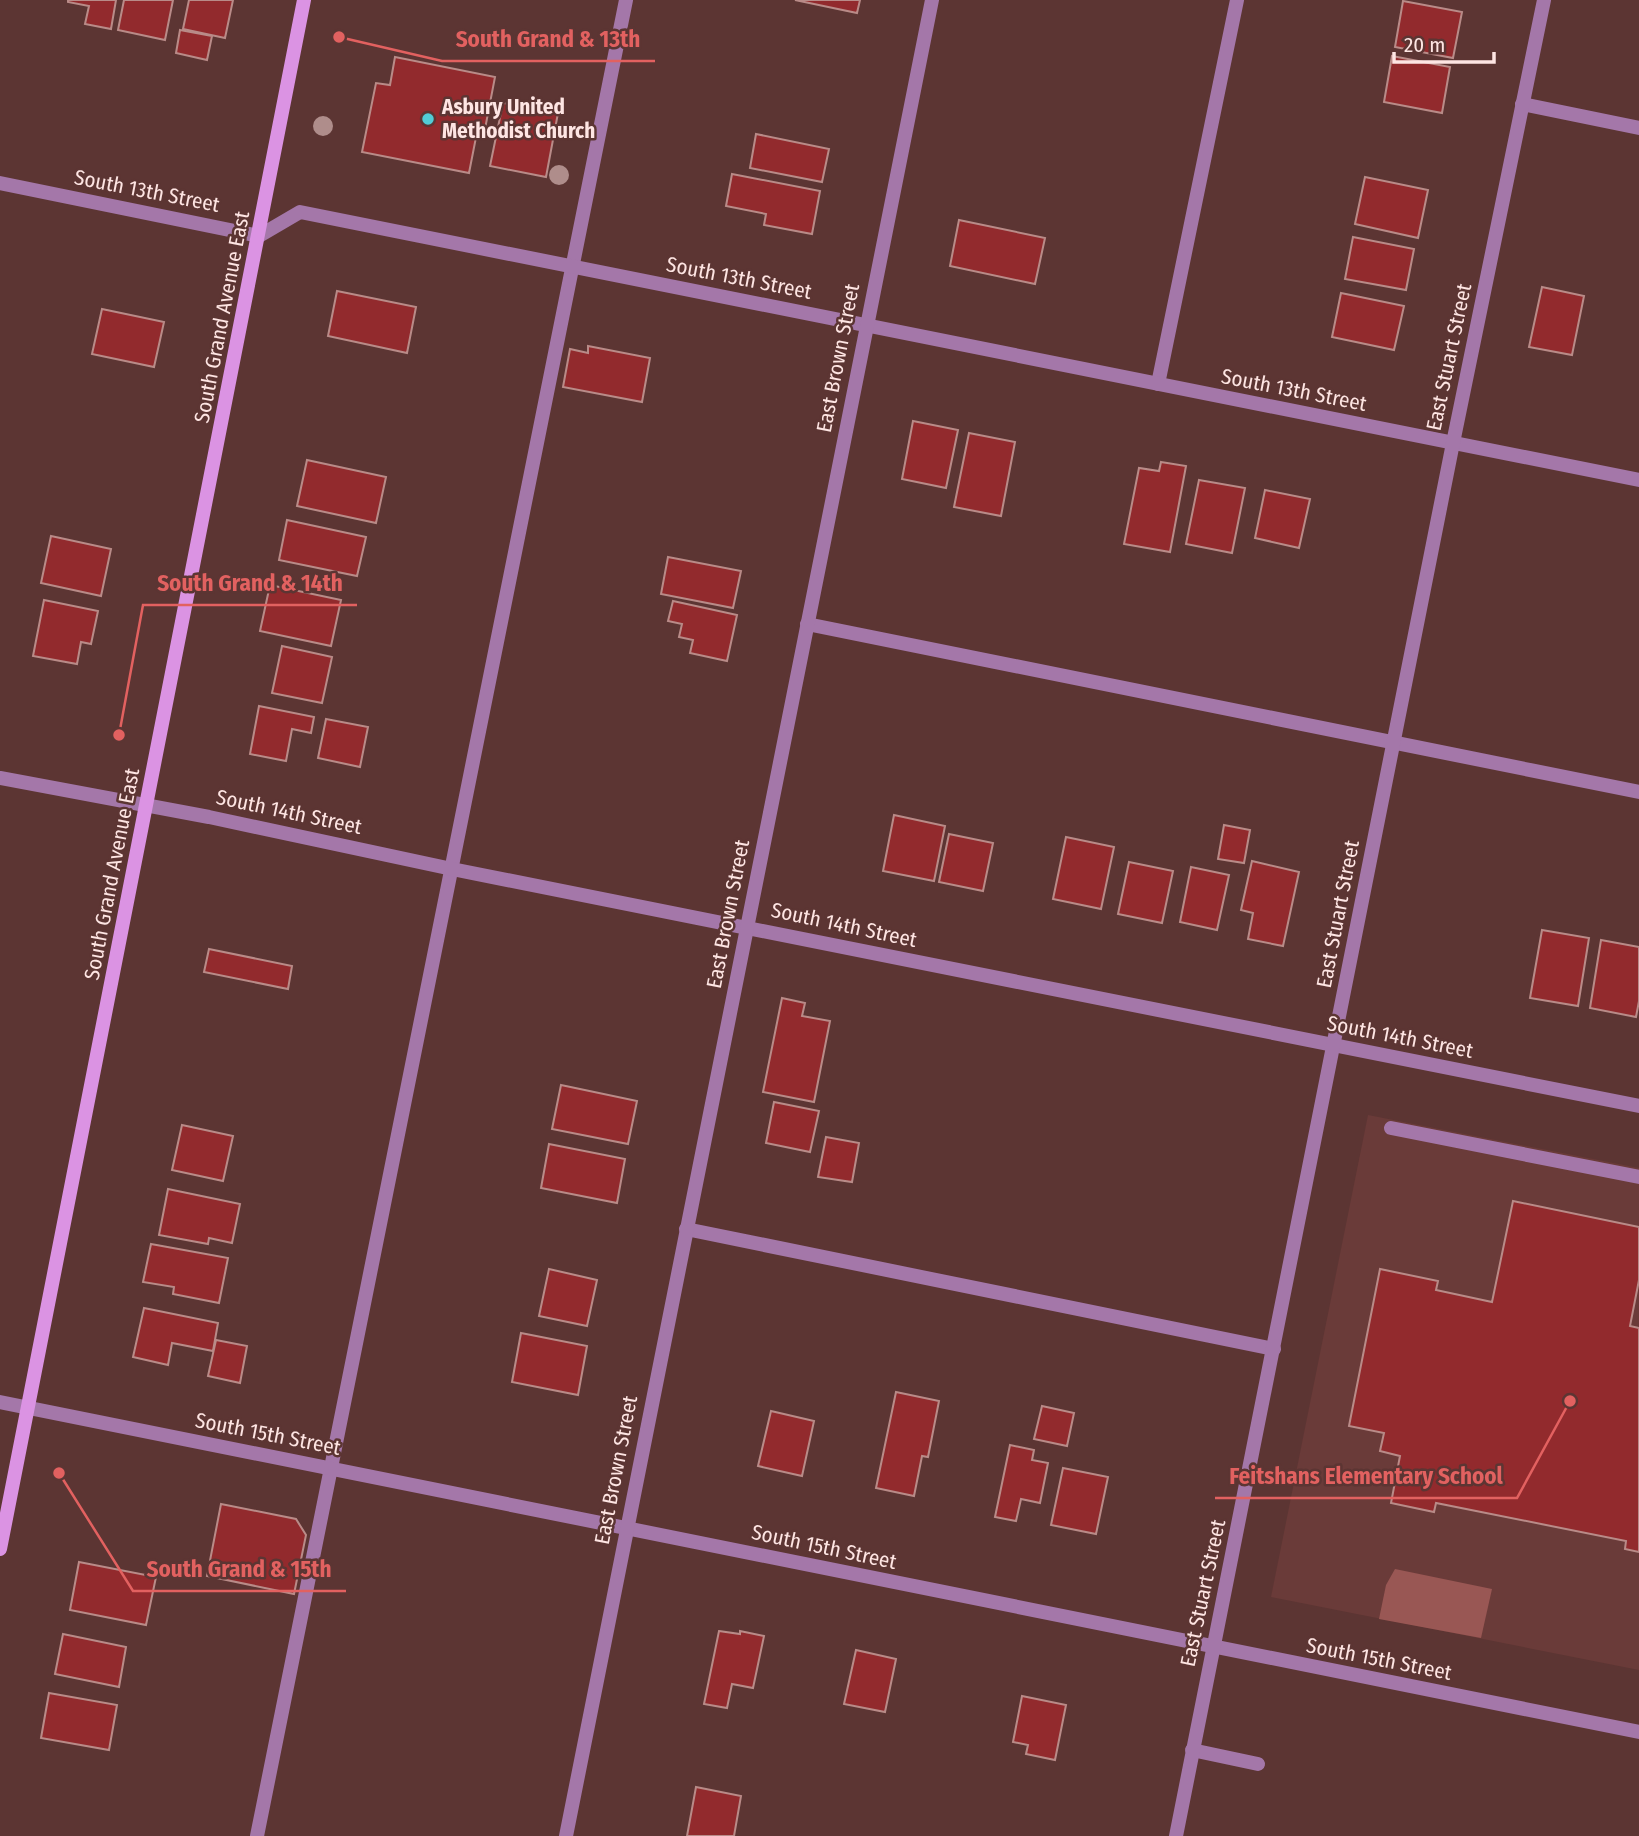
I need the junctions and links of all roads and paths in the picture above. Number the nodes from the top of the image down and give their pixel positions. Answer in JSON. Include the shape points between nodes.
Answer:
{"nodes":[{"id":1,"x":304,"y":0,"type":"edge"},
{"id":2,"x":626,"y":0,"type":"edge"},
{"id":3,"x":932,"y":0,"type":"edge"},
{"id":4,"x":1237,"y":0,"type":"edge"},
{"id":5,"x":1544,"y":0,"type":"edge"},
{"id":6,"x":1522,"y":104,"type":"junction"},
{"id":7,"x":1639,"y":128,"type":"edge"},
{"id":8,"x":0,"y":183,"type":"edge"},
{"id":9,"x":259,"y":236,"type":"junction"},
{"id":10,"x":573,"y":266,"type":"junction"},
{"id":11,"x":866,"y":324,"type":"junction"},
{"id":12,"x":1158,"y":384,"type":"junction"},
{"id":13,"x":1452,"y":443,"type":"junction"},
{"id":14,"x":1639,"y":480,"type":"edge"},
{"id":15,"x":807,"y":624,"type":"junction"},
{"id":16,"x":1394,"y":742,"type":"junction"},
{"id":17,"x":0,"y":778,"type":"edge"},
{"id":18,"x":1639,"y":792,"type":"edge"},
{"id":19,"x":147,"y":805,"type":"junction"},
{"id":20,"x":452,"y":869,"type":"junction"},
{"id":21,"x":747,"y":926,"type":"junction"},
{"id":22,"x":1333,"y":1045,"type":"junction"},
{"id":23,"x":1639,"y":1106,"type":"edge"},
{"id":24,"x":1391,"y":1128,"type":"dead end"},
{"id":25,"x":1639,"y":1177,"type":"edge"},
{"id":26,"x":686,"y":1229,"type":"junction"},
{"id":27,"x":1274,"y":1349,"type":"junction"},
{"id":28,"x":0,"y":1402,"type":"edge"},
{"id":29,"x":27,"y":1407,"type":"junction"},
{"id":30,"x":331,"y":1468,"type":"junction"},
{"id":31,"x":626,"y":1528,"type":"junction"},
{"id":32,"x":0,"y":1549,"type":"edge"},
{"id":33,"x":1214,"y":1647,"type":"junction"},
{"id":34,"x":1639,"y":1732,"type":"edge"},
{"id":35,"x":1192,"y":1750,"type":"junction"},
{"id":36,"x":1258,"y":1764,"type":"dead end"},
{"id":37,"x":257,"y":1836,"type":"edge"},
{"id":38,"x":566,"y":1836,"type":"edge"},
{"id":39,"x":1176,"y":1836,"type":"edge"}],
"edges":[{"from":1,"to":9,"type":"main road","name":"South Grand Avenue East"},
{"from":2,"to":10,"type":"street"},
{"from":3,"to":11,"type":"street","name":"East Brown Street"},
{"from":4,"to":12,"type":"street"},
{"from":5,"to":6,"type":"street","name":"East Stuart Street"},
{"from":6,"to":7,"type":"street"},
{"from":6,"to":13,"type":"street","name":"East Stuart Street"},
{"from":8,"to":9,"type":"street","name":"South 13th Street"},
{"from":9,"to":10,"type":"street","name":"South 13th Street","via":[[300,212]]},
{"from":9,"to":19,"type":"main road","name":"South Grand Avenue East"},
{"from":10,"to":11,"type":"street","name":"South 13th Street"},
{"from":10,"to":20,"type":"street"},
{"from":11,"to":12,"type":"street","name":"South 13th Street"},
{"from":11,"to":15,"type":"street","name":"East Brown Street"},
{"from":12,"to":13,"type":"street","name":"South 13th Street"},
{"from":13,"to":14,"type":"street","name":"South 13th Street"},
{"from":13,"to":16,"type":"street","name":"East Stuart Street"},
{"from":15,"to":16,"type":"street"},
{"from":15,"to":21,"type":"street","name":"East Brown Street"},
{"from":16,"to":18,"type":"street"},
{"from":16,"to":22,"type":"street","name":"East Stuart Street"},
{"from":17,"to":19,"type":"street","name":"South 14th Street"},
{"from":19,"to":20,"type":"street","name":"South 14th Street"},
{"from":19,"to":29,"type":"main road","name":"South Grand Avenue East"},
{"from":20,"to":21,"type":"street","name":"South 14th Street"},
{"from":20,"to":30,"type":"street"},
{"from":21,"to":22,"type":"street","name":"South 14th Street"},
{"from":21,"to":26,"type":"street","name":"East Brown Street"},
{"from":22,"to":23,"type":"street","name":"South 14th Street"},
{"from":22,"to":27,"type":"street","name":"East Stuart Street"},
{"from":24,"to":25,"type":"street"},
{"from":26,"to":27,"type":"street"},
{"from":26,"to":31,"type":"street","name":"East Brown Street"},
{"from":27,"to":33,"type":"street","name":"East Stuart Street"},
{"from":28,"to":29,"type":"street","name":"South 15th Street"},
{"from":29,"to":30,"type":"street","name":"South 15th Street"},
{"from":29,"to":32,"type":"main road","name":"South Grand Avenue East"},
{"from":30,"to":31,"type":"street","name":"South 15th Street"},
{"from":30,"to":37,"type":"street"},
{"from":31,"to":33,"type":"street","name":"South 15th Street"},
{"from":31,"to":38,"type":"street","name":"East Brown Street"},
{"from":33,"to":34,"type":"street","name":"South 15th Street"},
{"from":33,"to":35,"type":"street","name":"East Stuart Street"},
{"from":35,"to":36,"type":"street"},
{"from":35,"to":39,"type":"street","name":"East Stuart Street"}]}
